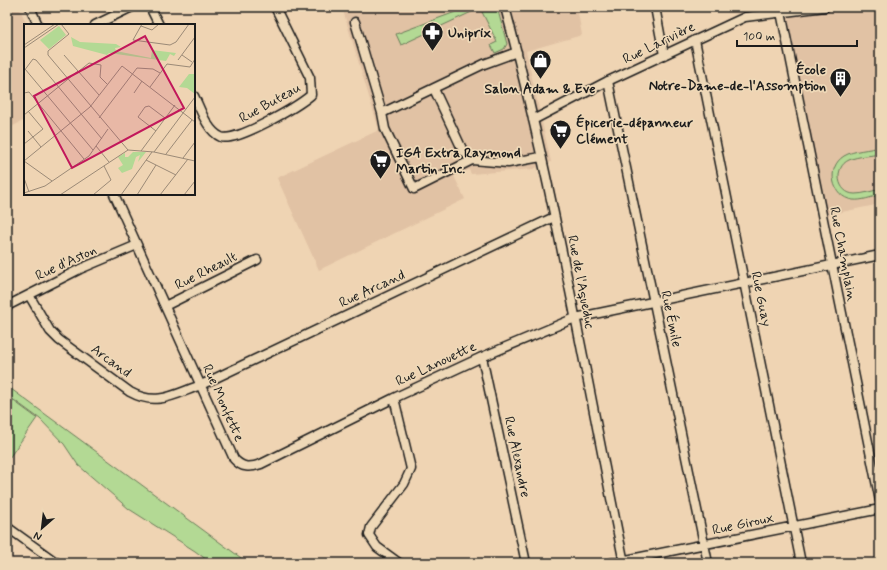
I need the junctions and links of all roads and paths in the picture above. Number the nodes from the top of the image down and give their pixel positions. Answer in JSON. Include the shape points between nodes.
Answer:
{"nodes":[{"id":1,"x":30,"y":7,"type":"edge"},
{"id":2,"x":132,"y":7,"type":"edge"},
{"id":3,"x":150,"y":7,"type":"edge"},
{"id":4,"x":275,"y":7,"type":"edge"},
{"id":5,"x":505,"y":7,"type":"edge"},
{"id":6,"x":655,"y":7,"type":"edge"},
{"id":7,"x":826,"y":7,"type":"edge"},
{"id":8,"x":781,"y":12,"type":"junction"},
{"id":9,"x":355,"y":22,"type":"dead end"},
{"id":10,"x":38,"y":24,"type":"edge"},
{"id":11,"x":97,"y":24,"type":"edge"},
{"id":12,"x":158,"y":24,"type":"edge"},
{"id":13,"x":695,"y":40,"type":"junction"},
{"id":14,"x":517,"y":52,"type":"junction"},
{"id":15,"x":664,"y":55,"type":"junction"},
{"id":16,"x":608,"y":81,"type":"junction"},
{"id":17,"x":434,"y":89,"type":"junction"},
{"id":18,"x":195,"y":98,"type":"edge"},
{"id":19,"x":382,"y":113,"type":"junction"},
{"id":20,"x":533,"y":120,"type":"junction"},
{"id":21,"x":541,"y":157,"type":"junction"},
{"id":22,"x":472,"y":160,"type":"junction"},
{"id":23,"x":114,"y":195,"type":"edge"},
{"id":24,"x":554,"y":217,"type":"junction"},
{"id":25,"x":137,"y":245,"type":"junction"},
{"id":26,"x":880,"y":255,"type":"edge"},
{"id":27,"x":257,"y":260,"type":"dead end"},
{"id":28,"x":833,"y":265,"type":"junction"},
{"id":29,"x":744,"y":284,"type":"junction"},
{"id":30,"x":29,"y":295,"type":"junction"},
{"id":31,"x":654,"y":303,"type":"junction"},
{"id":32,"x":7,"y":306,"type":"edge"},
{"id":33,"x":165,"y":306,"type":"junction"},
{"id":34,"x":575,"y":318,"type":"junction"},
{"id":35,"x":482,"y":357,"type":"junction"},
{"id":36,"x":201,"y":385,"type":"junction"},
{"id":37,"x":394,"y":398,"type":"junction"},
{"id":38,"x":880,"y":501,"type":"edge"},
{"id":39,"x":880,"y":509,"type":"edge"},
{"id":40,"x":7,"y":527,"type":"edge"},
{"id":41,"x":794,"y":527,"type":"junction"},
{"id":42,"x":705,"y":545,"type":"junction"},
{"id":43,"x":623,"y":562,"type":"edge"},
{"id":44,"x":57,"y":563,"type":"edge"},
{"id":45,"x":399,"y":563,"type":"edge"},
{"id":46,"x":526,"y":563,"type":"edge"},
{"id":47,"x":611,"y":563,"type":"edge"},
{"id":48,"x":708,"y":563,"type":"edge"},
{"id":49,"x":801,"y":563,"type":"edge"}],
"edges":[{"from":1,"to":10,"type":"street"},
{"from":2,"to":11,"type":"street"},
{"from":3,"to":12,"type":"street"},
{"from":4,"to":18,"type":"street","name":"Rue Buteau","via":[[310,78],[311,94],[299,105],[235,138],[221,137],[209,126]]},
{"from":5,"to":14,"type":"street","name":"Rue de l'Aqueduc"},
{"from":6,"to":15,"type":"street"},
{"from":7,"to":8,"type":"street","name":"Rue Larivière"},
{"from":8,"to":13,"type":"street","name":"Rue Larivière","via":[[745,17]]},
{"from":8,"to":28,"type":"street","name":"Rue Champlain"},
{"from":9,"to":19,"type":"street"},
{"from":13,"to":15,"type":"street","name":"Rue Larivière"},
{"from":13,"to":29,"type":"street","name":"Rue Guay"},
{"from":14,"to":17,"type":"street","via":[[484,64]]},
{"from":14,"to":20,"type":"street","name":"Rue de l'Aqueduc"},
{"from":15,"to":16,"type":"street","name":"Rue Larivière"},
{"from":16,"to":20,"type":"street","name":"Rue Larivière"},
{"from":16,"to":31,"type":"street","name":"Rue Émile"},
{"from":17,"to":19,"type":"street"},
{"from":17,"to":22,"type":"street","via":[[463,151]]},
{"from":19,"to":22,"type":"street","via":[[385,128],[414,189]]},
{"from":20,"to":21,"type":"street","name":"Rue de l'Aqueduc"},
{"from":21,"to":22,"type":"street","via":[[508,163]]},
{"from":21,"to":24,"type":"street","name":"Rue de l'Aqueduc"},
{"from":23,"to":25,"type":"street","name":"Rue Monfette"},
{"from":24,"to":34,"type":"street","name":"Rue de l'Aqueduc"},
{"from":24,"to":36,"type":"street","name":"Rue Arcand"},
{"from":25,"to":30,"type":"street","name":"Rue d'Aston","via":[[80,269]]},
{"from":25,"to":33,"type":"street","name":"Rue Monfette"},
{"from":26,"to":28,"type":"street","name":"Rue Lanouette"},
{"from":27,"to":33,"type":"street","name":"Rue Rheault"},
{"from":28,"to":29,"type":"street","name":"Rue Lanouette"},
{"from":28,"to":38,"type":"street","name":"Rue Champlain"},
{"from":29,"to":31,"type":"street","name":"Rue Lanouette"},
{"from":29,"to":41,"type":"street","name":"Rue Guay"},
{"from":30,"to":32,"type":"street","name":"Rue d'Aston"},
{"from":30,"to":36,"type":"street","name":"Arcand","via":[[59,340],[143,399],[159,400]]},
{"from":31,"to":34,"type":"street","name":"Rue Lanouette"},
{"from":31,"to":42,"type":"street","name":"Rue Émile"},
{"from":33,"to":36,"type":"street","name":"Rue Monfette"},
{"from":34,"to":35,"type":"street","name":"Rue Lanouette"},
{"from":34,"to":43,"type":"street","name":"Rue de l'Aqueduc"},
{"from":35,"to":37,"type":"street","name":"Rue Lanouette"},
{"from":35,"to":46,"type":"street","name":"Rue Alexandre"},
{"from":36,"to":37,"type":"street","name":"Rue Monfette","via":[[234,459],[247,467],[261,464]]},
{"from":37,"to":45,"type":"street","name":"Rue Lanouette","via":[[411,469],[404,484],[372,527],[369,535],[377,547]]},
{"from":39,"to":41,"type":"street","name":"Rue Giroux"},
{"from":40,"to":44,"type":"street"},
{"from":41,"to":42,"type":"street","name":"Rue Giroux"},
{"from":41,"to":49,"type":"street","name":"Rue Guay"},
{"from":42,"to":43,"type":"street","name":"Rue Giroux"},
{"from":42,"to":48,"type":"street","name":"Rue Émile"},
{"from":43,"to":47,"type":"street","name":"Rue Giroux"}]}
